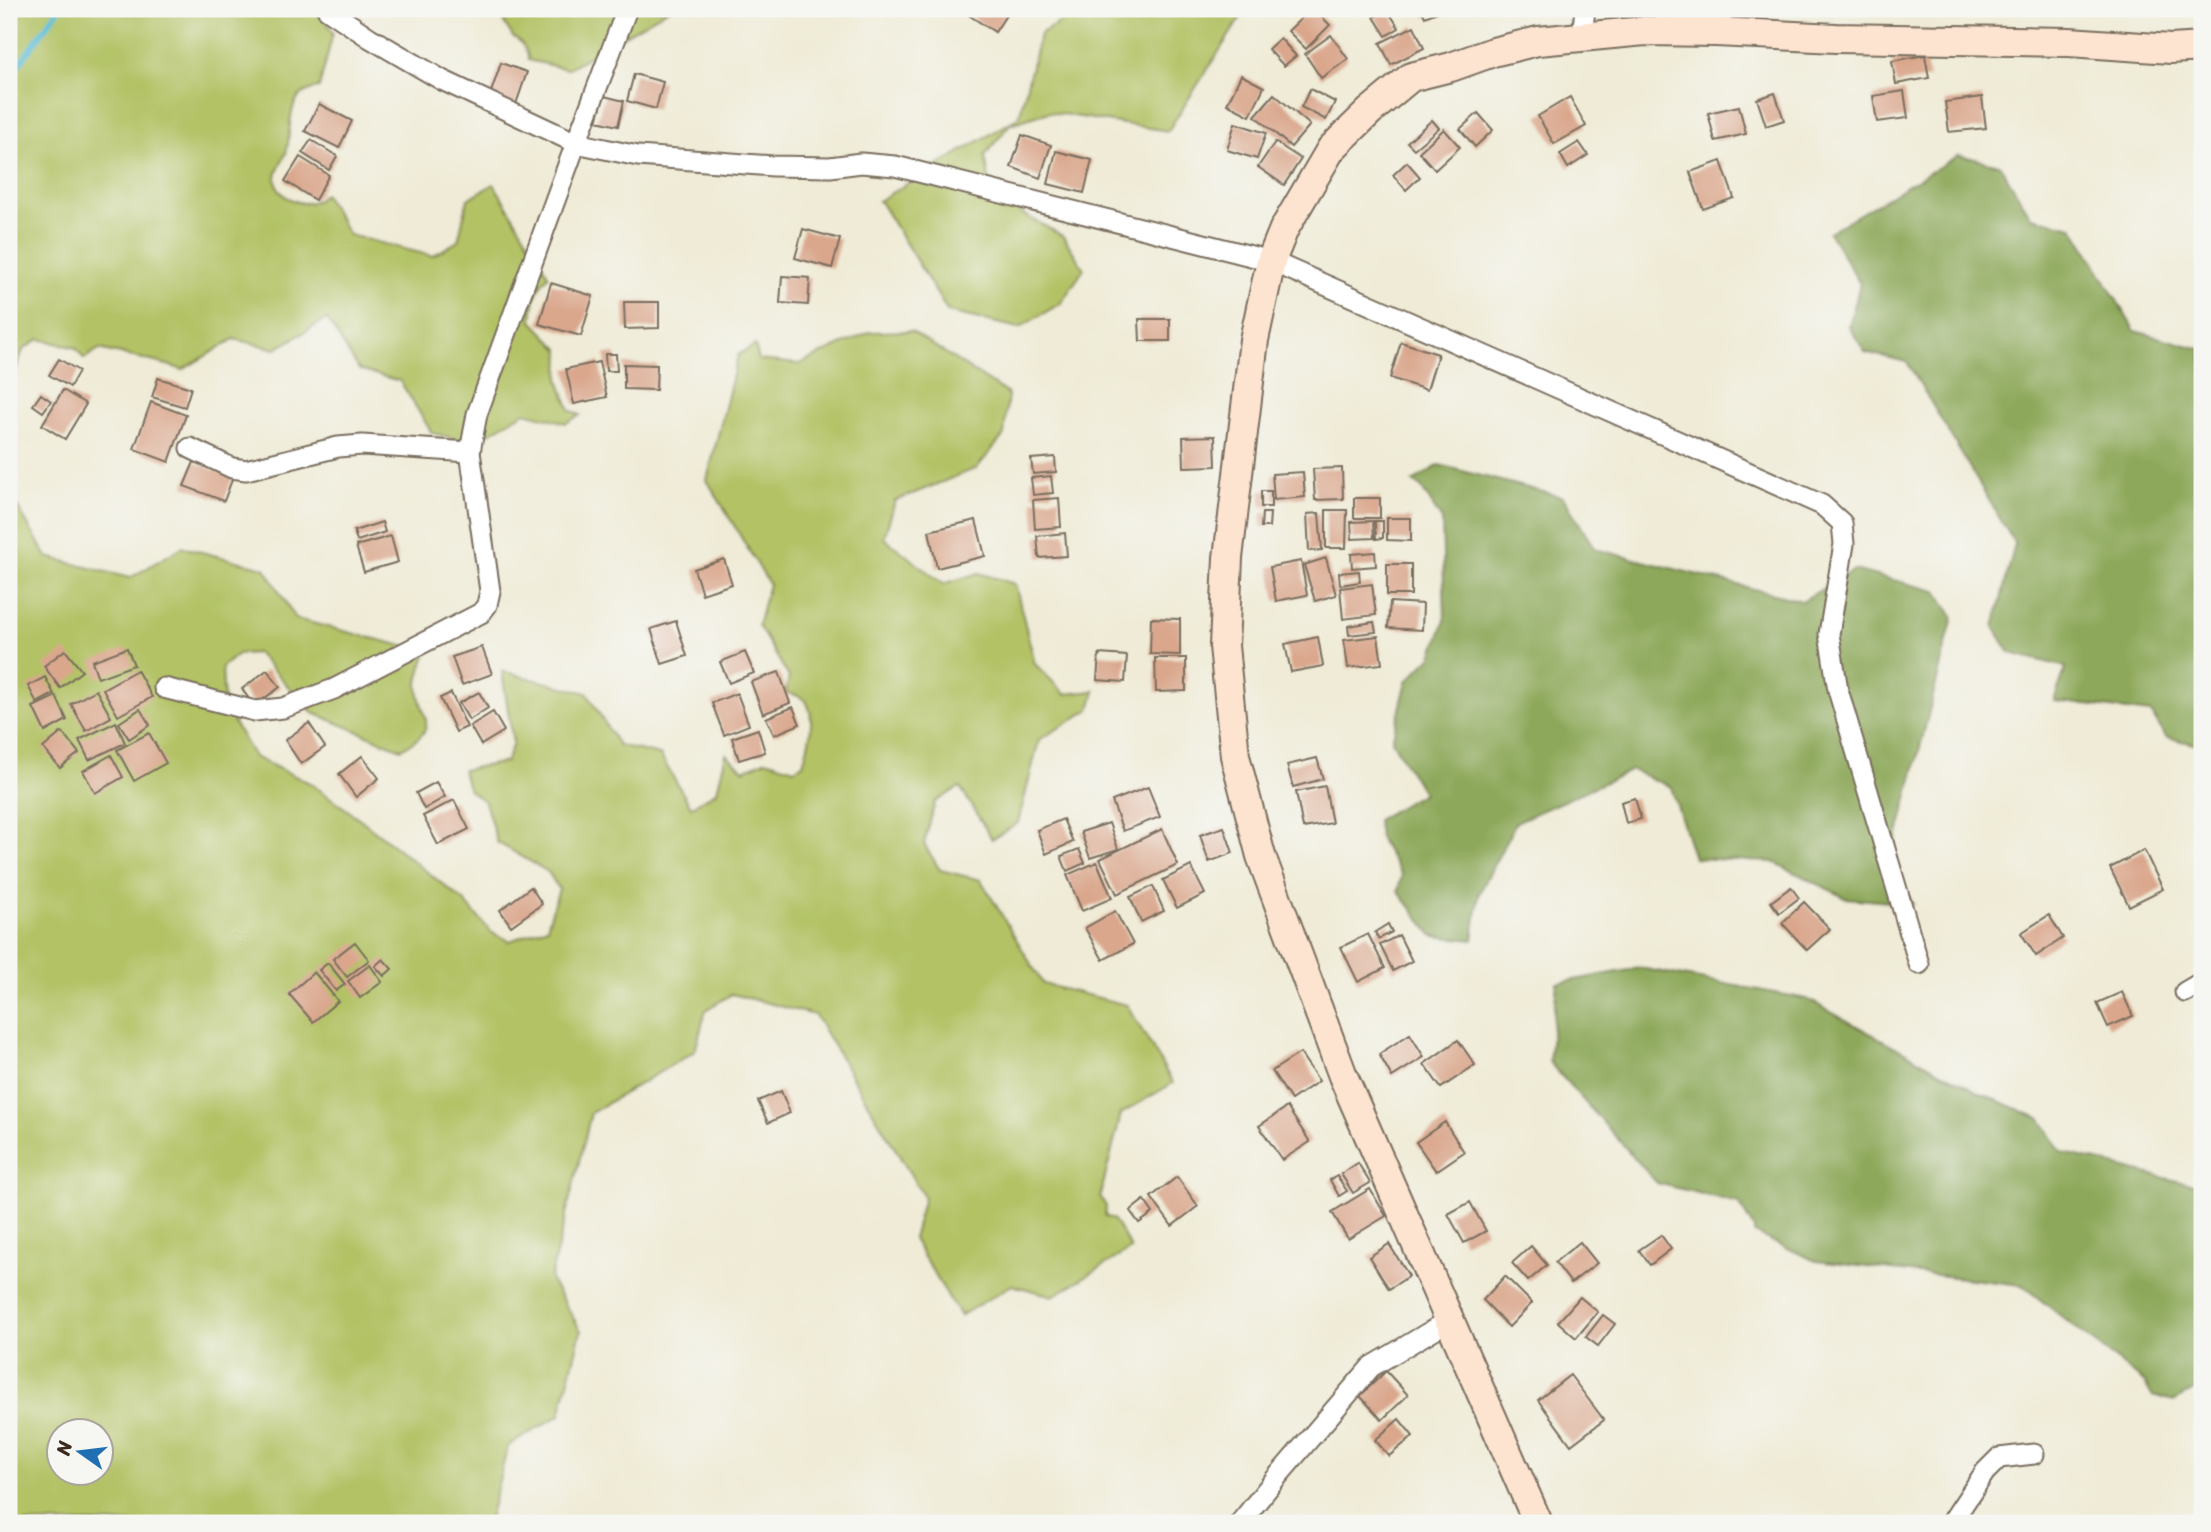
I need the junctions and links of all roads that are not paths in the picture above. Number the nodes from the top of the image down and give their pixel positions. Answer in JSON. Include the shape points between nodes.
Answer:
{"nodes":[{"id":1,"x":327,"y":9,"type":"edge"},
{"id":2,"x":627,"y":9,"type":"edge"},
{"id":3,"x":1585,"y":9,"type":"edge"},
{"id":4,"x":1582,"y":37,"type":"junction"},
{"id":5,"x":2202,"y":47,"type":"edge"},
{"id":6,"x":576,"y":143,"type":"junction"},
{"id":7,"x":1271,"y":261,"type":"junction"},
{"id":8,"x":190,"y":448,"type":"dead end"},
{"id":9,"x":470,"y":452,"type":"junction"},
{"id":10,"x":164,"y":688,"type":"dead end"},
{"id":11,"x":1919,"y":964,"type":"dead end"},
{"id":12,"x":2202,"y":982,"type":"edge"},
{"id":13,"x":2185,"y":992,"type":"dead end"},
{"id":14,"x":1448,"y":1321,"type":"junction"},
{"id":15,"x":2034,"y":1454,"type":"dead end"},
{"id":16,"x":1240,"y":1523,"type":"edge"},
{"id":17,"x":1538,"y":1523,"type":"edge"},
{"id":18,"x":1951,"y":1523,"type":"edge"}],
"edges":[{"from":1,"to":6,"type":"street","via":[[442,80]]},
{"from":2,"to":6,"type":"street"},
{"from":3,"to":4,"type":"street"},
{"from":4,"to":5,"type":"main road","via":[[1645,31],[1716,32]]},
{"from":4,"to":7,"type":"main road","via":[[1516,46],[1411,77],[1331,149],[1284,229]]},
{"from":6,"to":7,"type":"street","via":[[652,157],[773,166],[895,166]]},
{"from":6,"to":9,"type":"street","via":[[477,414]]},
{"from":7,"to":11,"type":"street","via":[[1822,505],[1842,523],[1844,544],[1829,634],[1838,690]]},
{"from":7,"to":14,"type":"main road","via":[[1248,382],[1228,558],[1224,646],[1235,756],[1261,856],[1313,999]]},
{"from":8,"to":9,"type":"street","via":[[246,470],[338,447]]},
{"from":9,"to":10,"type":"street","via":[[490,591],[481,613],[334,689],[283,708],[255,711]]},
{"from":12,"to":13,"type":"street"},
{"from":14,"to":16,"type":"street","via":[[1371,1367]]},
{"from":14,"to":17,"type":"main road"},
{"from":15,"to":18,"type":"street","via":[[1999,1458]]}]}
